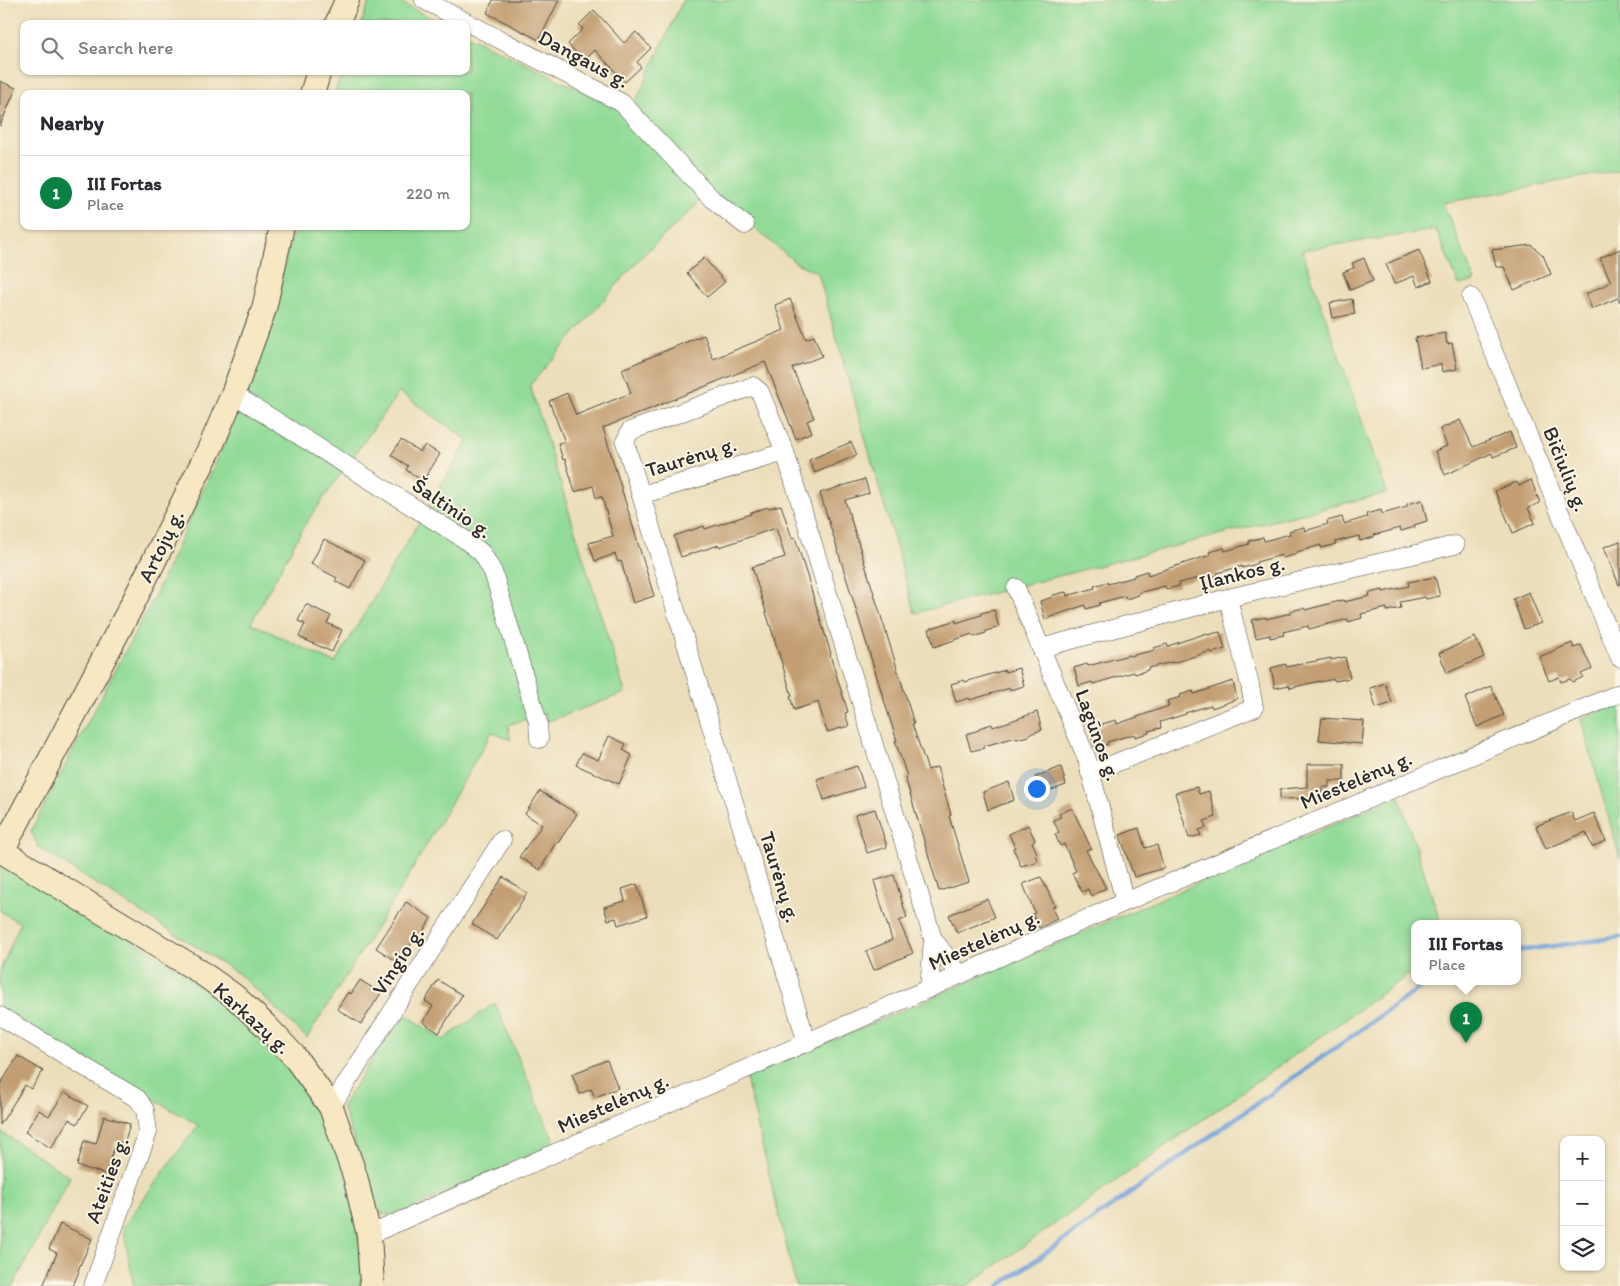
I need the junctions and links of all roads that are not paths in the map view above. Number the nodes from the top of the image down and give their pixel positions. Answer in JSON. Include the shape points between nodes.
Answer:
{"nodes":[{"id":1,"x":347,"y":0,"type":"edge"},
{"id":2,"x":424,"y":0,"type":"edge"},
{"id":3,"x":339,"y":20,"type":"edge"},
{"id":4,"x":462,"y":20,"type":"edge"},
{"id":5,"x":470,"y":24,"type":"edge"},
{"id":6,"x":319,"y":75,"type":"edge"},
{"id":7,"x":313,"y":90,"type":"edge"},
{"id":8,"x":745,"y":225,"type":"dead end"},
{"id":9,"x":281,"y":230,"type":"edge"},
{"id":10,"x":1471,"y":297,"type":"dead end"},
{"id":11,"x":233,"y":394,"type":"junction"},
{"id":12,"x":785,"y":452,"type":"junction"},
{"id":13,"x":640,"y":495,"type":"junction"},
{"id":14,"x":1455,"y":545,"type":"dead end"},
{"id":15,"x":1016,"y":588,"type":"dead end"},
{"id":16,"x":1228,"y":598,"type":"junction"},
{"id":17,"x":1041,"y":648,"type":"junction"},
{"id":18,"x":1620,"y":658,"type":"edge"},
{"id":19,"x":1620,"y":693,"type":"edge"},
{"id":20,"x":539,"y":739,"type":"dead end"},
{"id":21,"x":1090,"y":773,"type":"junction"},
{"id":22,"x":502,"y":840,"type":"dead end"},
{"id":23,"x":1,"y":850,"type":"edge"},
{"id":24,"x":1125,"y":902,"type":"junction"},
{"id":25,"x":933,"y":940,"type":"junction"},
{"id":26,"x":960,"y":975,"type":"junction"},
{"id":27,"x":929,"y":989,"type":"junction"},
{"id":28,"x":0,"y":1016,"type":"edge"},
{"id":29,"x":807,"y":1043,"type":"junction"},
{"id":30,"x":331,"y":1106,"type":"junction"},
{"id":31,"x":369,"y":1235,"type":"junction"},
{"id":32,"x":93,"y":1286,"type":"edge"},
{"id":33,"x":372,"y":1286,"type":"edge"}],
"edges":[{"from":1,"to":3,"type":"main road"},
{"from":2,"to":4,"type":"street","name":"Dangaus g."},
{"from":5,"to":8,"type":"street","name":"Dangaus g.","via":[[622,103],[712,199]]},
{"from":6,"to":7,"type":"main road"},
{"from":9,"to":11,"type":"main road","name":"Artojų g.","via":[[264,309]]},
{"from":10,"to":18,"type":"street","name":"Bičiulių g."},
{"from":11,"to":20,"type":"street","name":"Šaltinio g.","via":[[482,553],[496,581],[538,722]]},
{"from":11,"to":23,"type":"main road","name":"Artojų g.","via":[[134,603]]},
{"from":12,"to":13,"type":"street","name":"Taurėnų g."},
{"from":12,"to":13,"type":"street","via":[[760,392],[753,386],[630,431],[625,442]]},
{"from":12,"to":25,"type":"street"},
{"from":13,"to":29,"type":"street","name":"Taurėnų g."},
{"from":14,"to":16,"type":"street","name":"Įlankos g."},
{"from":15,"to":17,"type":"street","name":"Lagūnos g."},
{"from":16,"to":17,"type":"street","name":"Įlankos g."},
{"from":16,"to":21,"type":"street","via":[[1254,708]]},
{"from":17,"to":21,"type":"street","name":"Lagūnos g."},
{"from":19,"to":24,"type":"street","name":"Miestelėnų g."},
{"from":21,"to":24,"type":"street","name":"Lagūnos g."},
{"from":22,"to":30,"type":"street","name":"Vingio g."},
{"from":23,"to":30,"type":"main road","name":"Karkazų g.","via":[[196,969],[234,996],[294,1056]]},
{"from":24,"to":26,"type":"street","name":"Miestelėnų g."},
{"from":25,"to":26,"type":"street"},
{"from":25,"to":27,"type":"street"},
{"from":26,"to":27,"type":"street","name":"Miestelėnų g."},
{"from":27,"to":29,"type":"street","name":"Miestelėnų g."},
{"from":28,"to":32,"type":"street","name":"Ateities g.","via":[[138,1099],[146,1110],[148,1132]]},
{"from":29,"to":31,"type":"street","name":"Miestelėnų g."},
{"from":30,"to":31,"type":"main road","name":"Karkazų g.","via":[[355,1176]]},
{"from":31,"to":33,"type":"main road","name":"Karkazų g."}]}
